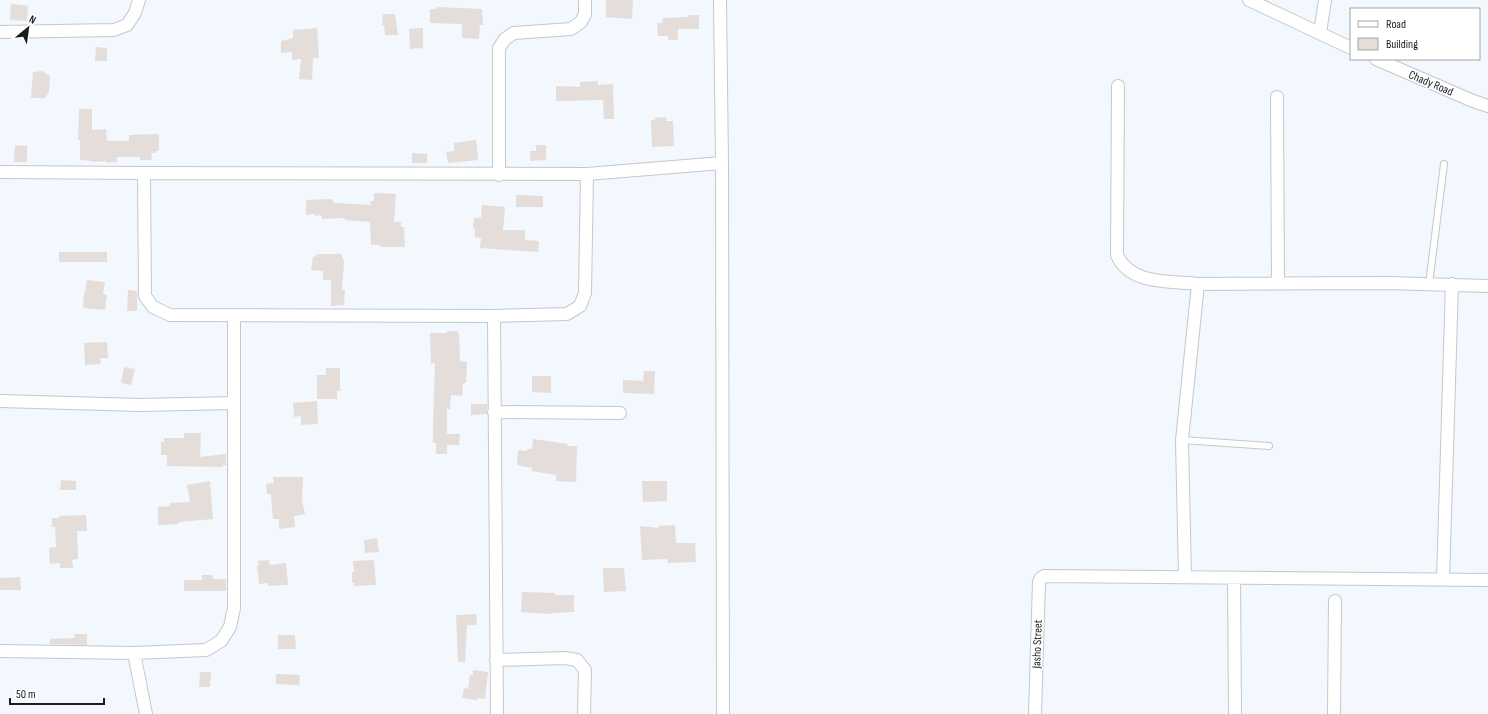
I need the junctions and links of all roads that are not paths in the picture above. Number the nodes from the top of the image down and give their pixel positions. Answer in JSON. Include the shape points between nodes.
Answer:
{"nodes":[{"id":1,"x":139,"y":0,"type":"edge"},
{"id":2,"x":585,"y":0,"type":"edge"},
{"id":3,"x":720,"y":0,"type":"edge"},
{"id":4,"x":1249,"y":0,"type":"edge"},
{"id":5,"x":1325,"y":0,"type":"edge"},
{"id":6,"x":0,"y":32,"type":"edge"},
{"id":7,"x":1320,"y":33,"type":"junction"},
{"id":8,"x":1350,"y":48,"type":"edge"},
{"id":9,"x":1378,"y":60,"type":"edge"},
{"id":10,"x":1118,"y":86,"type":"dead end"},
{"id":11,"x":1277,"y":97,"type":"dead end"},
{"id":12,"x":1488,"y":106,"type":"edge"},
{"id":13,"x":722,"y":163,"type":"junction"},
{"id":14,"x":1444,"y":164,"type":"dead end"},
{"id":15,"x":0,"y":172,"type":"edge"},
{"id":16,"x":144,"y":173,"type":"junction"},
{"id":17,"x":587,"y":174,"type":"junction"},
{"id":18,"x":499,"y":175,"type":"junction"},
{"id":19,"x":1278,"y":283,"type":"junction"},
{"id":20,"x":1198,"y":284,"type":"junction"},
{"id":21,"x":1429,"y":284,"type":"junction"},
{"id":22,"x":1452,"y":284,"type":"junction"},
{"id":23,"x":1488,"y":286,"type":"edge"},
{"id":24,"x":234,"y":315,"type":"junction"},
{"id":25,"x":494,"y":316,"type":"junction"},
{"id":26,"x":0,"y":401,"type":"edge"},
{"id":27,"x":234,"y":403,"type":"junction"},
{"id":28,"x":494,"y":412,"type":"junction"},
{"id":29,"x":620,"y":412,"type":"dead end"},
{"id":30,"x":1182,"y":440,"type":"junction"},
{"id":31,"x":1269,"y":446,"type":"dead end"},
{"id":32,"x":1185,"y":577,"type":"junction"},
{"id":33,"x":1234,"y":578,"type":"junction"},
{"id":34,"x":1443,"y":580,"type":"junction"},
{"id":35,"x":1488,"y":580,"type":"edge"},
{"id":36,"x":1335,"y":601,"type":"dead end"},
{"id":37,"x":0,"y":651,"type":"edge"},
{"id":38,"x":134,"y":653,"type":"junction"},
{"id":39,"x":496,"y":660,"type":"junction"},
{"id":40,"x":146,"y":714,"type":"edge"},
{"id":41,"x":497,"y":714,"type":"edge"},
{"id":42,"x":584,"y":714,"type":"edge"},
{"id":43,"x":723,"y":714,"type":"edge"},
{"id":44,"x":1035,"y":714,"type":"edge"},
{"id":45,"x":1235,"y":714,"type":"edge"},
{"id":46,"x":1334,"y":714,"type":"edge"}],
"edges":[{"from":1,"to":6,"type":"street","via":[[135,13],[127,25],[114,30]]},
{"from":2,"to":18,"type":"street","via":[[585,14],[571,29],[514,33],[505,38],[499,48]]},
{"from":3,"to":13,"type":"street"},
{"from":4,"to":7,"type":"street"},
{"from":5,"to":7,"type":"street"},
{"from":7,"to":8,"type":"street"},
{"from":9,"to":12,"type":"street","name":"Chady Road"},
{"from":10,"to":20,"type":"street","via":[[1117,256],[1129,272],[1144,279]]},
{"from":11,"to":19,"type":"street"},
{"from":13,"to":17,"type":"street"},
{"from":13,"to":43,"type":"street"},
{"from":14,"to":21,"type":"lane"},
{"from":15,"to":16,"type":"street"},
{"from":16,"to":18,"type":"street"},
{"from":16,"to":24,"type":"street","via":[[145,296],[153,307],[170,315]]},
{"from":17,"to":18,"type":"street"},
{"from":17,"to":25,"type":"street","via":[[585,293],[580,306],[567,314]]},
{"from":19,"to":20,"type":"street"},
{"from":19,"to":21,"type":"street"},
{"from":20,"to":30,"type":"street"},
{"from":21,"to":22,"type":"street"},
{"from":22,"to":23,"type":"street"},
{"from":22,"to":34,"type":"street"},
{"from":24,"to":25,"type":"street"},
{"from":24,"to":27,"type":"street"},
{"from":25,"to":28,"type":"street"},
{"from":26,"to":27,"type":"street","via":[[140,405]]},
{"from":27,"to":38,"type":"street","via":[[234,608],[230,627],[221,641],[206,650]]},
{"from":28,"to":29,"type":"street"},
{"from":28,"to":39,"type":"street"},
{"from":30,"to":31,"type":"lane"},
{"from":30,"to":32,"type":"street"},
{"from":32,"to":33,"type":"street"},
{"from":32,"to":44,"type":"street","name":"Jasho Street","via":[[1041,578]]},
{"from":33,"to":34,"type":"street"},
{"from":33,"to":45,"type":"street"},
{"from":34,"to":35,"type":"street"},
{"from":36,"to":46,"type":"street"},
{"from":37,"to":38,"type":"street"},
{"from":38,"to":40,"type":"street"},
{"from":39,"to":41,"type":"street"},
{"from":39,"to":42,"type":"street","via":[[577,660],[585,670]]}]}
